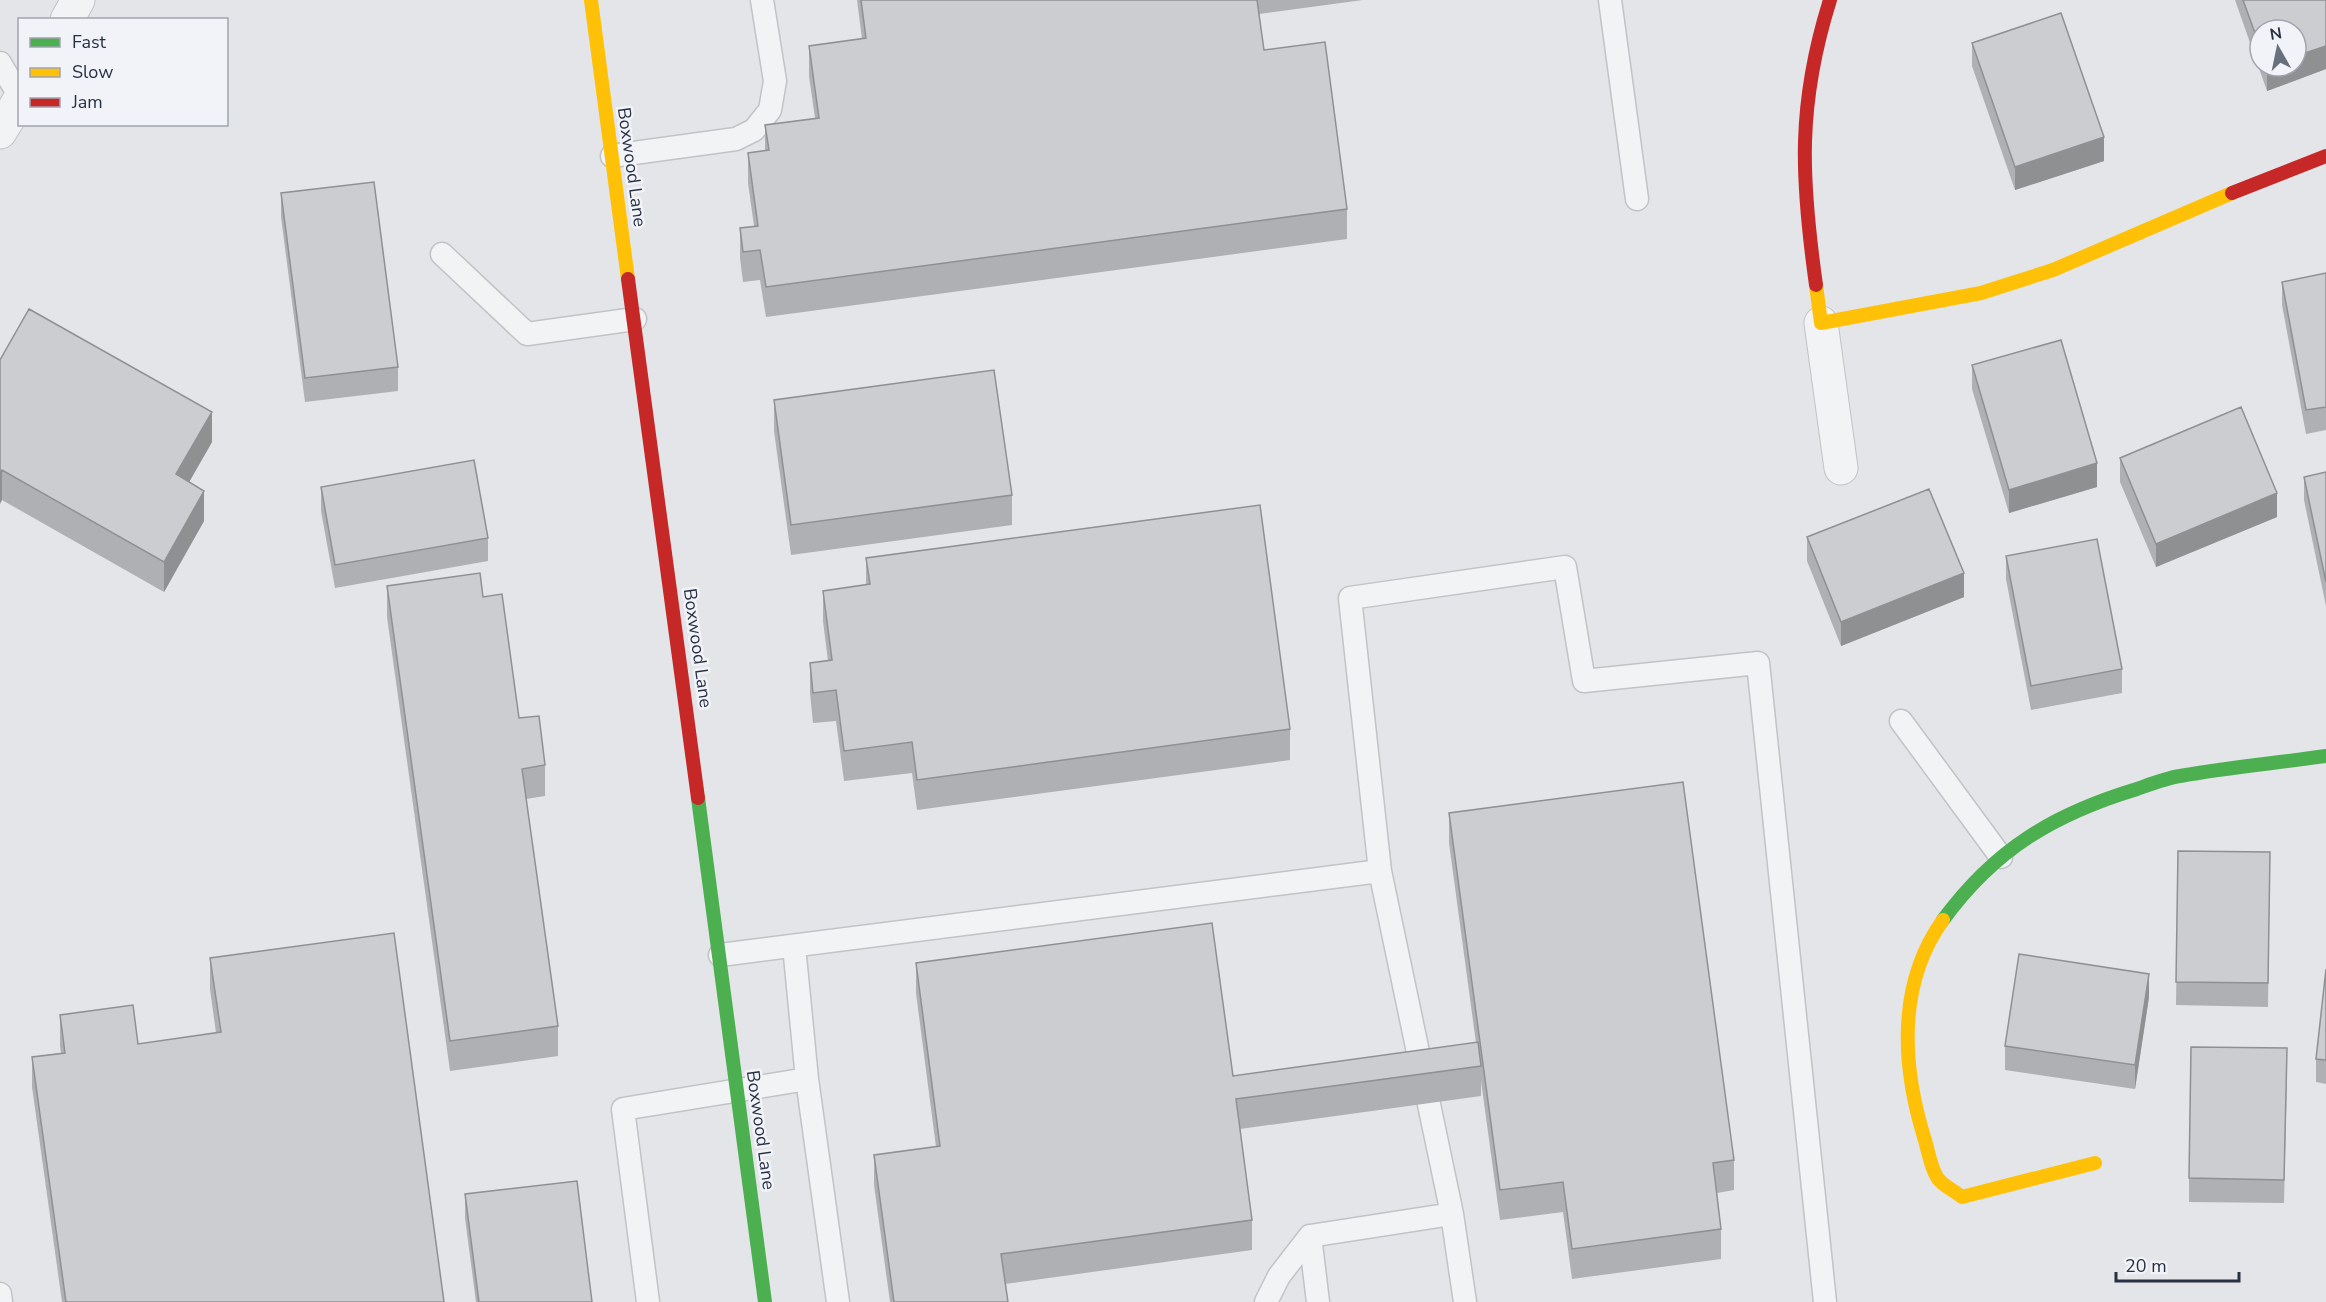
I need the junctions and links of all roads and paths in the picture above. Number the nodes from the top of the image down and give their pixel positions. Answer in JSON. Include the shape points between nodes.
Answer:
{"nodes":[{"id":1,"x":78,"y":0,"type":"edge"},
{"id":2,"x":591,"y":0,"type":"edge"},
{"id":3,"x":762,"y":0,"type":"edge"},
{"id":4,"x":1610,"y":0,"type":"edge"},
{"id":5,"x":1830,"y":0,"type":"edge"},
{"id":6,"x":68,"y":18,"type":"edge"},
{"id":7,"x":0,"y":63,"type":"edge"},
{"id":8,"x":18,"y":94,"type":"edge"},
{"id":9,"x":18,"y":101,"type":"edge"},
{"id":10,"x":0,"y":132,"type":"edge"},
{"id":11,"x":612,"y":156,"type":"junction"},
{"id":12,"x":2326,"y":156,"type":"edge"},
{"id":13,"x":1636,"y":200,"type":"dead end"},
{"id":14,"x":442,"y":254,"type":"dead end"},
{"id":15,"x":635,"y":319,"type":"junction"},
{"id":16,"x":1821,"y":323,"type":"junction"},
{"id":17,"x":1841,"y":468,"type":"dead end"},
{"id":18,"x":1901,"y":721,"type":"dead end"},
{"id":19,"x":2326,"y":756,"type":"edge"},
{"id":20,"x":2001,"y":857,"type":"junction"},
{"id":21,"x":1380,"y":871,"type":"junction"},
{"id":22,"x":794,"y":946,"type":"junction"},
{"id":23,"x":720,"y":955,"type":"junction"},
{"id":24,"x":807,"y":1079,"type":"junction"},
{"id":25,"x":737,"y":1090,"type":"junction"},
{"id":26,"x":2096,"y":1163,"type":"dead end"},
{"id":27,"x":1452,"y":1214,"type":"junction"},
{"id":28,"x":1310,"y":1236,"type":"junction"},
{"id":29,"x":0,"y":1294,"type":"edge"},
{"id":30,"x":1,"y":1302,"type":"edge"},
{"id":31,"x":648,"y":1302,"type":"edge"},
{"id":32,"x":765,"y":1302,"type":"edge"},
{"id":33,"x":838,"y":1302,"type":"edge"},
{"id":34,"x":1266,"y":1302,"type":"edge"},
{"id":35,"x":1318,"y":1302,"type":"edge"},
{"id":36,"x":1465,"y":1302,"type":"edge"},
{"id":37,"x":1825,"y":1302,"type":"edge"}],
"edges":[{"from":1,"to":6,"type":"street"},
{"from":2,"to":11,"type":"street","name":"Boxwood Lane"},
{"from":3,"to":11,"type":"lane","via":[[775,81],[770,110],[754,130],[736,139]]},
{"from":4,"to":13,"type":"lane"},
{"from":5,"to":16,"type":"street","via":[[1808,76],[1801,135],[1802,184]]},
{"from":7,"to":8,"type":"lane"},
{"from":9,"to":10,"type":"street"},
{"from":11,"to":15,"type":"street","name":"Boxwood Lane"},
{"from":12,"to":16,"type":"street","via":[[2053,270],[1981,293]]},
{"from":14,"to":15,"type":"lane","via":[[527,334]]},
{"from":15,"to":23,"type":"street","name":"Boxwood Lane"},
{"from":16,"to":17,"type":"street"},
{"from":18,"to":20,"type":"lane"},
{"from":19,"to":20,"type":"street","via":[[2178,776],[2113,796],[2048,823]]},
{"from":20,"to":26,"type":"street","via":[[1963,893],[1928,941],[1909,999],[1907,1051],[1916,1110],[1937,1178],[1962,1197]]},
{"from":21,"to":22,"type":"lane"},
{"from":21,"to":27,"type":"lane"},
{"from":21,"to":37,"type":"lane","via":[[1350,598],[1566,567],[1584,681],[1758,663]]},
{"from":22,"to":23,"type":"lane"},
{"from":22,"to":24,"type":"lane"},
{"from":23,"to":25,"type":"street","name":"Boxwood Lane"},
{"from":24,"to":25,"type":"lane"},
{"from":24,"to":33,"type":"lane"},
{"from":25,"to":31,"type":"lane","via":[[622,1109]]},
{"from":25,"to":32,"type":"street","name":"Boxwood Lane"},
{"from":27,"to":28,"type":"lane"},
{"from":27,"to":36,"type":"lane"},
{"from":28,"to":34,"type":"lane","via":[[1279,1276]]},
{"from":28,"to":35,"type":"lane"},
{"from":29,"to":30,"type":"lane"}]}
